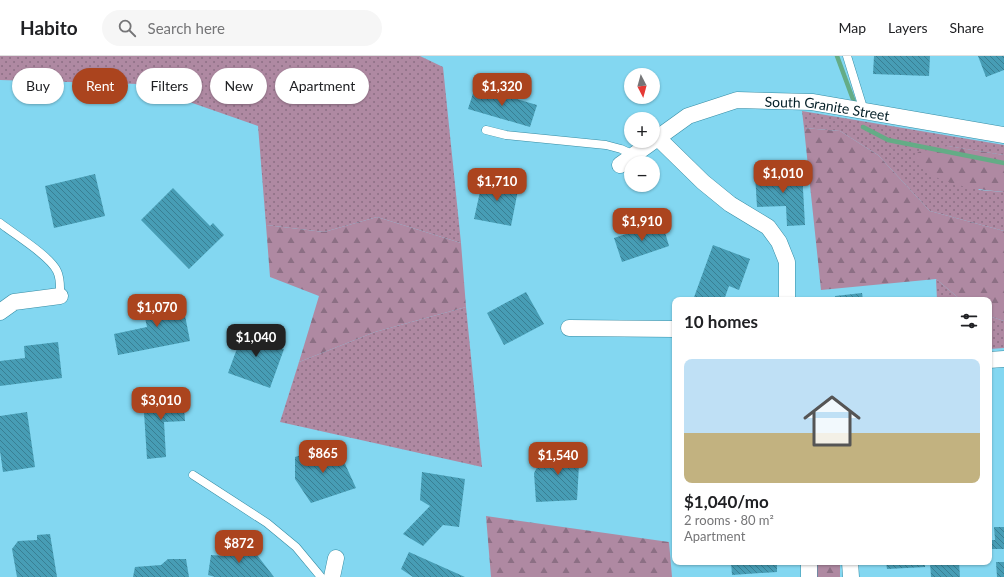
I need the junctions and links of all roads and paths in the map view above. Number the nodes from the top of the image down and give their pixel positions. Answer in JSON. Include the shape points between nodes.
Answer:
{"nodes":[{"id":1,"x":847,"y":56,"type":"edge"},
{"id":2,"x":864,"y":111,"type":"junction"},
{"id":3,"x":486,"y":130,"type":"dead end"},
{"id":4,"x":1004,"y":134,"type":"edge"},
{"id":5,"x":660,"y":137,"type":"edge"},
{"id":6,"x":660,"y":140,"type":"edge"},
{"id":7,"x":644,"y":148,"type":"edge"},
{"id":8,"x":634,"y":155,"type":"junction"},
{"id":9,"x":620,"y":165,"type":"dead end"},
{"id":10,"x":0,"y":223,"type":"edge"},
{"id":11,"x":60,"y":296,"type":"joint"},
{"id":12,"x":787,"y":297,"type":"edge"},
{"id":13,"x":0,"y":312,"type":"edge"},
{"id":14,"x":569,"y":328,"type":"dead end"},
{"id":15,"x":672,"y":329,"type":"edge"},
{"id":16,"x":1004,"y":359,"type":"edge"},
{"id":17,"x":992,"y":360,"type":"edge"},
{"id":18,"x":193,"y":476,"type":"dead end"},
{"id":19,"x":336,"y":558,"type":"dead end"},
{"id":20,"x":809,"y":565,"type":"edge"},
{"id":21,"x":850,"y":565,"type":"edge"},
{"id":22,"x":321,"y":577,"type":"edge"},
{"id":23,"x":332,"y":577,"type":"edge"},
{"id":24,"x":809,"y":577,"type":"edge"},
{"id":25,"x":851,"y":577,"type":"edge"}],
"edges":[{"from":1,"to":2,"type":"lane"},
{"from":2,"to":4,"type":"street","name":"South Granite Street"},
{"from":2,"to":5,"type":"street","name":"South Granite Street","via":[[812,102],[737,100],[688,116]]},
{"from":3,"to":8,"type":"lane","via":[[506,135],[606,145],[621,148]]},
{"from":6,"to":12,"type":"street","via":[[730,204],[768,227],[779,242],[787,262]]},
{"from":7,"to":8,"type":"street","name":"South Granite Street"},
{"from":8,"to":9,"type":"street","name":"South Granite Street"},
{"from":10,"to":11,"type":"lane","via":[[57,270]]},
{"from":11,"to":13,"type":"street","via":[[14,302]]},
{"from":14,"to":15,"type":"street"},
{"from":16,"to":17,"type":"street"},
{"from":18,"to":22,"type":"lane","via":[[268,523],[296,547]]},
{"from":19,"to":23,"type":"street"},
{"from":20,"to":24,"type":"street"},
{"from":21,"to":25,"type":"street"}]}
